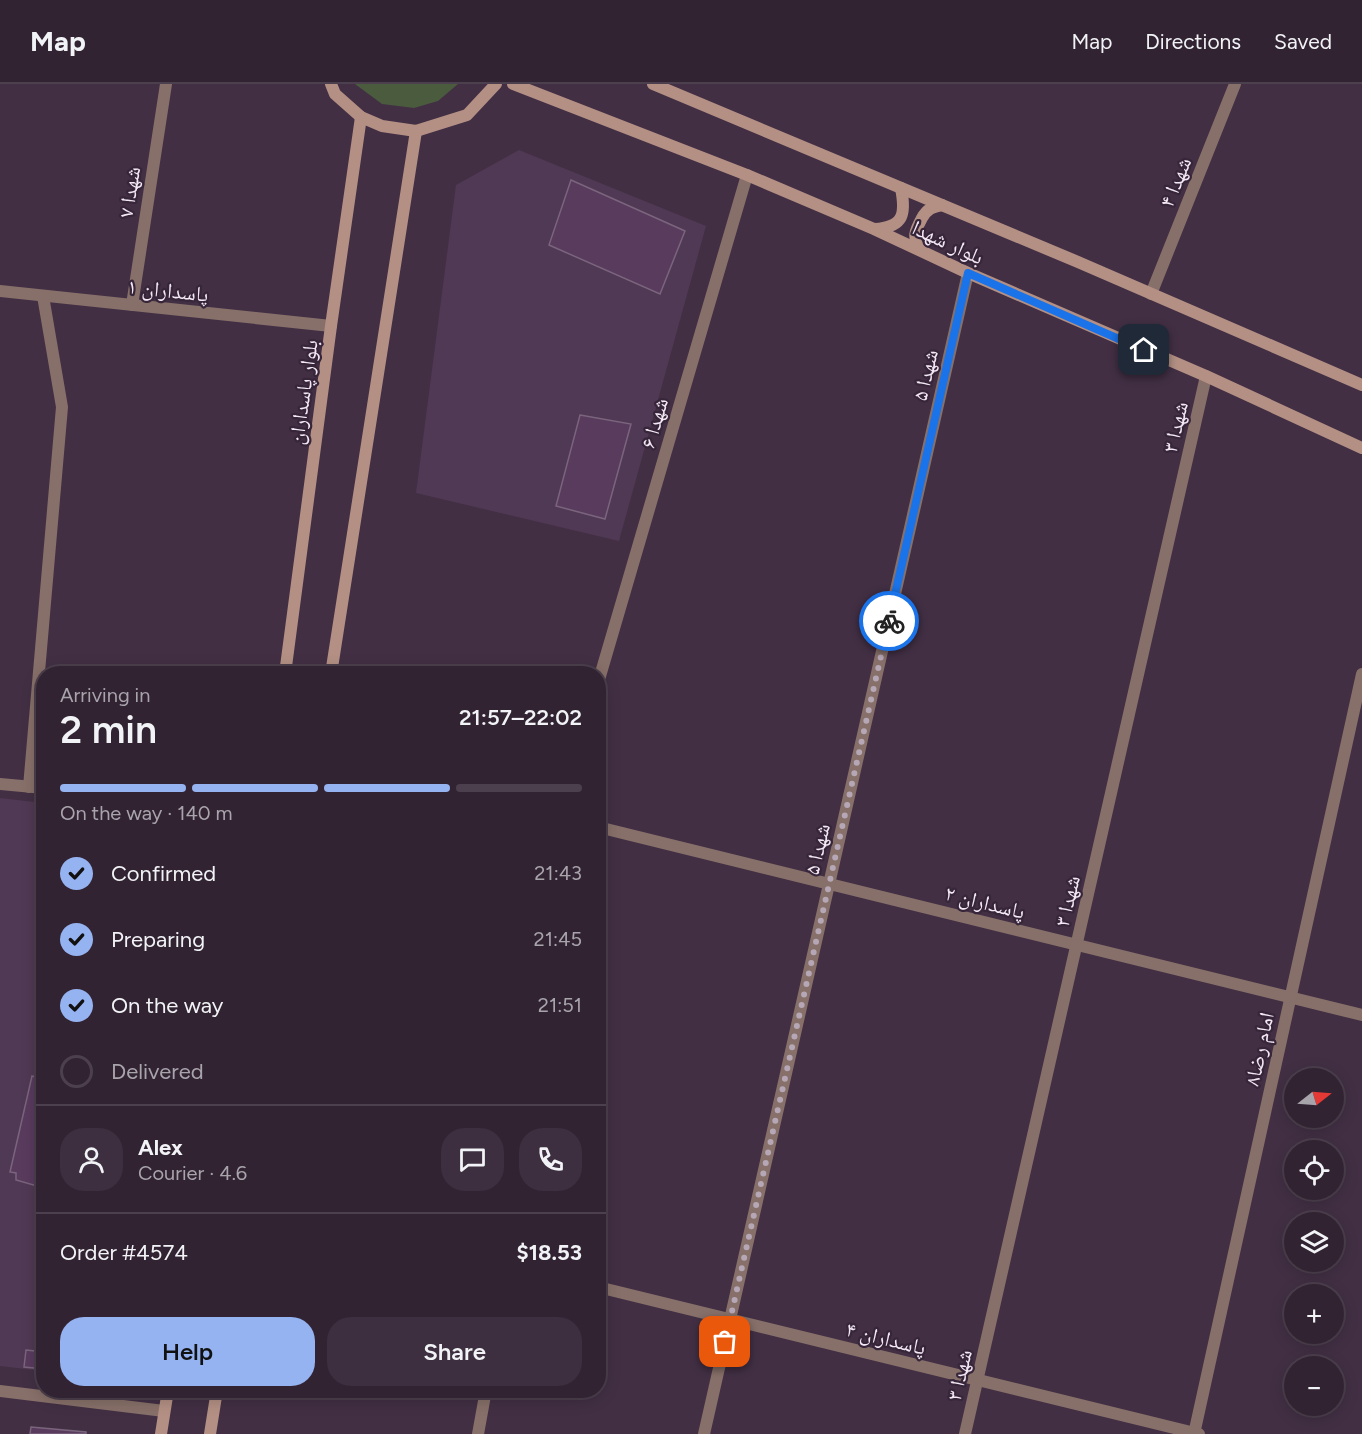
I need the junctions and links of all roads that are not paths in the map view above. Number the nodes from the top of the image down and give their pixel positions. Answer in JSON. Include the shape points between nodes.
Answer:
{"nodes":[{"id":1,"x":166,"y":84,"type":"edge"},
{"id":2,"x":331,"y":84,"type":"edge"},
{"id":3,"x":496,"y":84,"type":"edge"},
{"id":4,"x":513,"y":84,"type":"edge"},
{"id":5,"x":653,"y":84,"type":"edge"},
{"id":6,"x":1235,"y":84,"type":"edge"},
{"id":7,"x":361,"y":117,"type":"junction"},
{"id":8,"x":416,"y":131,"type":"junction"},
{"id":9,"x":747,"y":175,"type":"junction"},
{"id":10,"x":901,"y":188,"type":"junction"},
{"id":11,"x":942,"y":205,"type":"junction"},
{"id":12,"x":874,"y":229,"type":"junction"},
{"id":13,"x":920,"y":250,"type":"junction"},
{"id":14,"x":968,"y":273,"type":"junction"},
{"id":15,"x":0,"y":291,"type":"edge"},
{"id":16,"x":1151,"y":294,"type":"junction"},
{"id":17,"x":43,"y":296,"type":"junction"},
{"id":18,"x":132,"y":305,"type":"junction"},
{"id":19,"x":331,"y":326,"type":"junction"},
{"id":20,"x":1206,"y":376,"type":"junction"},
{"id":21,"x":1362,"y":385,"type":"edge"},
{"id":22,"x":1362,"y":448,"type":"edge"},
{"id":23,"x":40,"y":666,"type":"edge"},
{"id":24,"x":286,"y":666,"type":"edge"},
{"id":25,"x":332,"y":666,"type":"edge"},
{"id":26,"x":603,"y":666,"type":"edge"},
{"id":27,"x":1362,"y":674,"type":"edge"},
{"id":28,"x":36,"y":706,"type":"edge"},
{"id":29,"x":0,"y":784,"type":"edge"},
{"id":30,"x":29,"y":787,"type":"junction"},
{"id":31,"x":36,"y":787,"type":"edge"},
{"id":32,"x":606,"y":829,"type":"edge"},
{"id":33,"x":830,"y":884,"type":"junction"},
{"id":34,"x":1077,"y":945,"type":"junction"},
{"id":35,"x":1291,"y":997,"type":"junction"},
{"id":36,"x":1362,"y":1015,"type":"edge"},
{"id":37,"x":606,"y":1289,"type":"edge"},
{"id":38,"x":730,"y":1320,"type":"junction"},
{"id":39,"x":978,"y":1380,"type":"junction"},
{"id":40,"x":0,"y":1391,"type":"edge"},
{"id":41,"x":36,"y":1395,"type":"edge"},
{"id":42,"x":58,"y":1398,"type":"edge"},
{"id":43,"x":167,"y":1398,"type":"edge"},
{"id":44,"x":216,"y":1398,"type":"edge"},
{"id":45,"x":485,"y":1398,"type":"edge"},
{"id":46,"x":165,"y":1411,"type":"junction"},
{"id":47,"x":160,"y":1434,"type":"edge"},
{"id":48,"x":210,"y":1434,"type":"edge"},
{"id":49,"x":478,"y":1434,"type":"edge"},
{"id":50,"x":704,"y":1434,"type":"edge"},
{"id":51,"x":965,"y":1434,"type":"edge"},
{"id":52,"x":1196,"y":1434,"type":"edge"}],
"edges":[{"from":1,"to":18,"type":"street","name":"شهدا ۷"},
{"from":2,"to":7,"type":"main road","via":[[335,93]]},
{"from":3,"to":8,"type":"main road","via":[[467,115]]},
{"from":4,"to":9,"type":"main road","name":"بلوار شهدا"},
{"from":5,"to":10,"type":"main road","name":"بلوار شهدا"},
{"from":6,"to":16,"type":"street","name":"شهدا ۴"},
{"from":7,"to":8,"type":"main road","via":[[382,126]]},
{"from":7,"to":19,"type":"main road","name":"بلوار پاسداران"},
{"from":8,"to":25,"type":"main road"},
{"from":9,"to":12,"type":"main road","name":"بلوار شهدا"},
{"from":9,"to":26,"type":"street","name":"شهدا ۶"},
{"from":10,"to":11,"type":"main road","name":"بلوار شهدا"},
{"from":10,"to":12,"type":"main road","via":[[904,203],[900,220],[888,228]]},
{"from":11,"to":13,"type":"main road","via":[[926,211],[915,229]]},
{"from":11,"to":16,"type":"main road","name":"بلوار شهدا"},
{"from":12,"to":13,"type":"main road","name":"بلوار شهدا"},
{"from":13,"to":14,"type":"main road","name":"بلوار شهدا"},
{"from":14,"to":20,"type":"main road","name":"بلوار شهدا"},
{"from":14,"to":33,"type":"street","name":"شهدا ۵"},
{"from":15,"to":17,"type":"street","name":"پاسداران ۱"},
{"from":16,"to":21,"type":"main road","name":"بلوار شهدا"},
{"from":17,"to":18,"type":"street","name":"پاسداران ۱"},
{"from":17,"to":23,"type":"street","via":[[62,407]]},
{"from":18,"to":19,"type":"street","name":"پاسداران ۱"},
{"from":19,"to":24,"type":"main road","name":"بلوار پاسداران"},
{"from":20,"to":22,"type":"main road","name":"بلوار شهدا"},
{"from":20,"to":34,"type":"street","name":"شهدا ۳"},
{"from":27,"to":35,"type":"street","name":"امام رضا۸"},
{"from":28,"to":30,"type":"street"},
{"from":29,"to":30,"type":"street"},
{"from":30,"to":31,"type":"street"},
{"from":32,"to":33,"type":"street","name":"پاسداران ۲"},
{"from":33,"to":34,"type":"street","name":"پاسداران ۲"},
{"from":33,"to":38,"type":"street","name":"شهدا ۵"},
{"from":34,"to":35,"type":"street","name":"پاسداران ۲"},
{"from":34,"to":39,"type":"street","name":"شهدا ۳"},
{"from":35,"to":36,"type":"street","name":"پاسداران ۲"},
{"from":35,"to":52,"type":"street","name":"امام رضا۸"},
{"from":37,"to":38,"type":"street","name":"پاسداران ۴"},
{"from":38,"to":39,"type":"street","name":"پاسداران ۴"},
{"from":38,"to":50,"type":"street","name":"شهدا ۵"},
{"from":39,"to":51,"type":"street","name":"شهدا ۳"},
{"from":39,"to":52,"type":"street","name":"پاسداران ۴"},
{"from":40,"to":41,"type":"street"},
{"from":42,"to":46,"type":"street"},
{"from":43,"to":46,"type":"main road"},
{"from":44,"to":48,"type":"main road"},
{"from":45,"to":49,"type":"street"},
{"from":46,"to":47,"type":"main road"}]}
